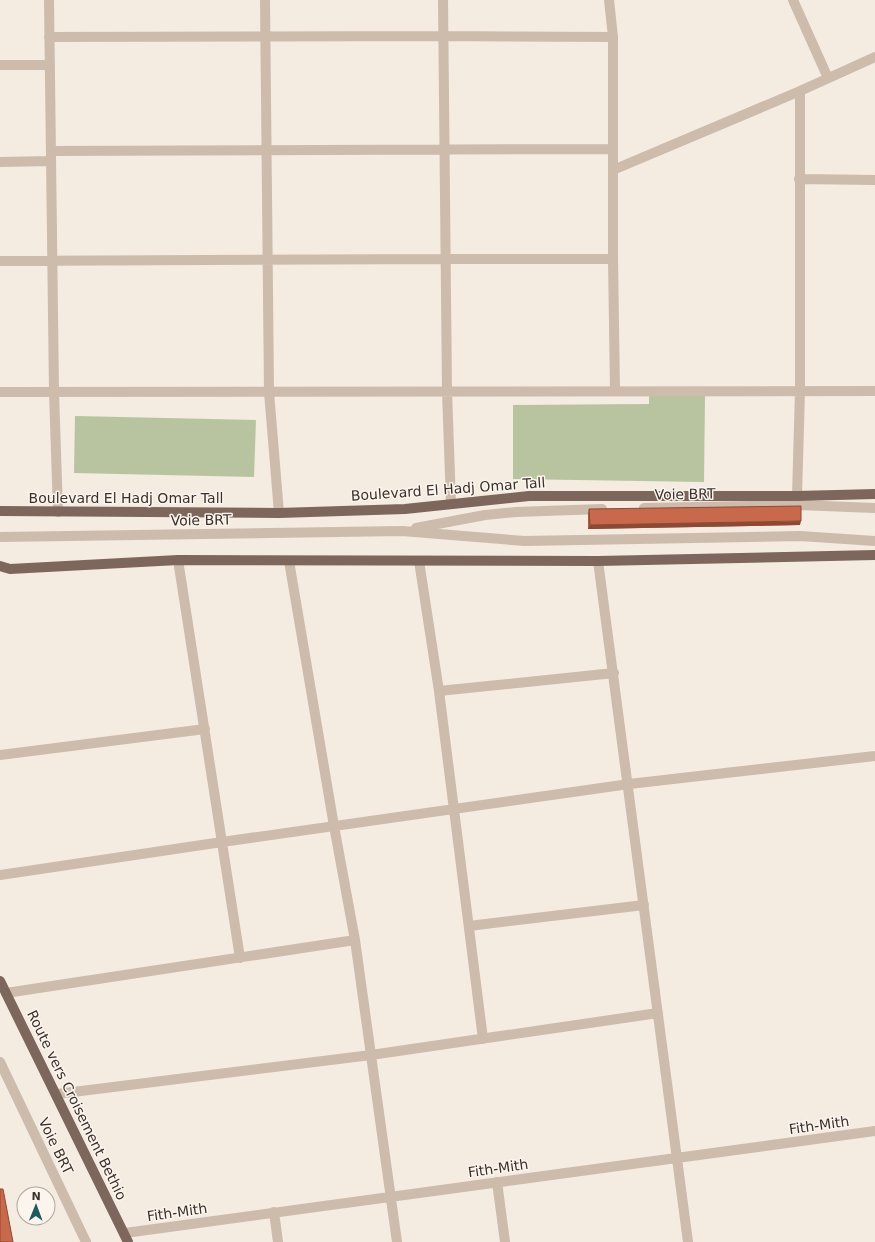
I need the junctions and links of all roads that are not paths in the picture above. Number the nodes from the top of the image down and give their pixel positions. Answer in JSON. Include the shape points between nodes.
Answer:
{"nodes":[{"id":1,"x":49,"y":0,"type":"edge"},
{"id":2,"x":265,"y":0,"type":"edge"},
{"id":3,"x":443,"y":0,"type":"edge"},
{"id":4,"x":609,"y":0,"type":"edge"},
{"id":5,"x":793,"y":0,"type":"edge"},
{"id":6,"x":266,"y":36,"type":"junction"},
{"id":7,"x":443,"y":36,"type":"junction"},
{"id":8,"x":49,"y":37,"type":"junction"},
{"id":9,"x":613,"y":37,"type":"junction"},
{"id":10,"x":875,"y":57,"type":"edge"},
{"id":11,"x":0,"y":65,"type":"edge"},
{"id":12,"x":50,"y":65,"type":"junction"},
{"id":13,"x":828,"y":78,"type":"junction"},
{"id":14,"x":800,"y":91,"type":"junction"},
{"id":15,"x":613,"y":149,"type":"junction"},
{"id":16,"x":267,"y":150,"type":"junction"},
{"id":17,"x":445,"y":150,"type":"junction"},
{"id":18,"x":51,"y":151,"type":"junction"},
{"id":19,"x":51,"y":161,"type":"junction"},
{"id":20,"x":0,"y":162,"type":"edge"},
{"id":21,"x":613,"y":170,"type":"junction"},
{"id":22,"x":799,"y":178,"type":"junction"},
{"id":23,"x":875,"y":180,"type":"edge"},
{"id":24,"x":446,"y":259,"type":"junction"},
{"id":25,"x":613,"y":259,"type":"junction"},
{"id":26,"x":268,"y":260,"type":"junction"},
{"id":27,"x":0,"y":261,"type":"edge"},
{"id":28,"x":52,"y":261,"type":"junction"},
{"id":29,"x":615,"y":391,"type":"junction"},
{"id":30,"x":800,"y":391,"type":"junction"},
{"id":31,"x":875,"y":391,"type":"edge"},
{"id":32,"x":0,"y":392,"type":"edge"},
{"id":33,"x":54,"y":392,"type":"junction"},
{"id":34,"x":269,"y":392,"type":"junction"},
{"id":35,"x":447,"y":392,"type":"junction"},
{"id":36,"x":875,"y":494,"type":"edge"},
{"id":37,"x":797,"y":496,"type":"junction"},
{"id":38,"x":451,"y":504,"type":"junction"},
{"id":39,"x":875,"y":508,"type":"edge"},
{"id":40,"x":612,"y":509,"type":"edge"},
{"id":41,"x":635,"y":509,"type":"edge"},
{"id":42,"x":0,"y":511,"type":"edge"},
{"id":43,"x":58,"y":512,"type":"junction"},
{"id":44,"x":279,"y":513,"type":"junction"},
{"id":45,"x":402,"y":531,"type":"junction"},
{"id":46,"x":0,"y":537,"type":"edge"},
{"id":47,"x":875,"y":541,"type":"edge"},
{"id":48,"x":875,"y":555,"type":"edge"},
{"id":49,"x":178,"y":560,"type":"junction"},
{"id":50,"x":289,"y":560,"type":"junction"},
{"id":51,"x":419,"y":561,"type":"junction"},
{"id":52,"x":598,"y":561,"type":"junction"},
{"id":53,"x":3,"y":568,"type":"edge"},
{"id":54,"x":614,"y":673,"type":"junction"},
{"id":55,"x":438,"y":691,"type":"junction"},
{"id":56,"x":204,"y":729,"type":"junction"},
{"id":57,"x":0,"y":755,"type":"edge"},
{"id":58,"x":875,"y":756,"type":"edge"},
{"id":59,"x":629,"y":784,"type":"junction"},
{"id":60,"x":454,"y":809,"type":"junction"},
{"id":61,"x":334,"y":826,"type":"junction"},
{"id":62,"x":222,"y":842,"type":"junction"},
{"id":63,"x":0,"y":875,"type":"edge"},
{"id":64,"x":644,"y":905,"type":"junction"},
{"id":65,"x":469,"y":926,"type":"junction"},
{"id":66,"x":355,"y":940,"type":"junction"},
{"id":67,"x":240,"y":958,"type":"junction"},
{"id":68,"x":0,"y":981,"type":"edge"},
{"id":69,"x":6,"y":993,"type":"junction"},
{"id":70,"x":658,"y":1013,"type":"junction"},
{"id":71,"x":484,"y":1039,"type":"junction"},
{"id":72,"x":371,"y":1055,"type":"junction"},
{"id":73,"x":0,"y":1062,"type":"edge"},
{"id":74,"x":57,"y":1094,"type":"junction"},
{"id":75,"x":875,"y":1131,"type":"edge"},
{"id":76,"x":677,"y":1158,"type":"junction"},
{"id":77,"x":497,"y":1182,"type":"junction"},
{"id":78,"x":391,"y":1197,"type":"junction"},
{"id":79,"x":274,"y":1212,"type":"junction"},
{"id":80,"x":127,"y":1237,"type":"edge"},
{"id":81,"x":86,"y":1242,"type":"edge"},
{"id":82,"x":278,"y":1242,"type":"edge"},
{"id":83,"x":397,"y":1242,"type":"edge"},
{"id":84,"x":505,"y":1242,"type":"edge"},
{"id":85,"x":688,"y":1242,"type":"edge"}],
"edges":[{"from":1,"to":8,"type":"street"},
{"from":2,"to":6,"type":"street"},
{"from":3,"to":7,"type":"street"},
{"from":4,"to":9,"type":"street"},
{"from":5,"to":13,"type":"street"},
{"from":6,"to":7,"type":"street"},
{"from":6,"to":8,"type":"street"},
{"from":6,"to":16,"type":"street"},
{"from":7,"to":9,"type":"street"},
{"from":7,"to":17,"type":"street"},
{"from":8,"to":12,"type":"street"},
{"from":9,"to":15,"type":"street"},
{"from":10,"to":13,"type":"street"},
{"from":11,"to":12,"type":"street"},
{"from":12,"to":18,"type":"street"},
{"from":13,"to":14,"type":"street"},
{"from":14,"to":21,"type":"street"},
{"from":14,"to":22,"type":"street"},
{"from":15,"to":17,"type":"street"},
{"from":15,"to":21,"type":"street"},
{"from":16,"to":17,"type":"street"},
{"from":16,"to":18,"type":"street"},
{"from":16,"to":26,"type":"street"},
{"from":17,"to":24,"type":"street"},
{"from":18,"to":19,"type":"street"},
{"from":19,"to":20,"type":"street"},
{"from":19,"to":28,"type":"street"},
{"from":21,"to":25,"type":"street"},
{"from":22,"to":23,"type":"street"},
{"from":22,"to":30,"type":"street"},
{"from":24,"to":25,"type":"street"},
{"from":24,"to":26,"type":"street"},
{"from":24,"to":35,"type":"street"},
{"from":25,"to":29,"type":"street"},
{"from":26,"to":28,"type":"street"},
{"from":26,"to":34,"type":"street"},
{"from":27,"to":28,"type":"street"},
{"from":28,"to":33,"type":"street"},
{"from":29,"to":30,"type":"street"},
{"from":29,"to":35,"type":"street"},
{"from":30,"to":31,"type":"street"},
{"from":30,"to":37,"type":"street"},
{"from":32,"to":33,"type":"street"},
{"from":33,"to":34,"type":"street"},
{"from":33,"to":43,"type":"street"},
{"from":34,"to":35,"type":"street"},
{"from":34,"to":44,"type":"street"},
{"from":35,"to":38,"type":"street"},
{"from":36,"to":37,"type":"main road","name":"Boulevard El Hadj Omar Tall"},
{"from":37,"to":38,"type":"main road","name":"Boulevard El Hadj Omar Tall","via":[[529,496]]},
{"from":38,"to":44,"type":"main road","name":"Boulevard El Hadj Omar Tall","via":[[405,509]]},
{"from":39,"to":41,"type":"street","name":"Voie BRT","via":[[799,505]]},
{"from":40,"to":45,"type":"street","name":"Voie BRT","via":[[500,513]]},
{"from":42,"to":43,"type":"main road","name":"Boulevard El Hadj Omar Tall"},
{"from":43,"to":44,"type":"main road","name":"Boulevard El Hadj Omar Tall"},
{"from":45,"to":46,"type":"street","name":"Voie BRT"},
{"from":45,"to":47,"type":"street","name":"Voie BRT","via":[[524,541],[800,536]]},
{"from":48,"to":52,"type":"main road"},
{"from":49,"to":50,"type":"main road"},
{"from":49,"to":53,"type":"main road"},
{"from":49,"to":56,"type":"street"},
{"from":50,"to":51,"type":"main road"},
{"from":50,"to":61,"type":"street"},
{"from":51,"to":52,"type":"main road"},
{"from":51,"to":55,"type":"street"},
{"from":52,"to":54,"type":"street"},
{"from":54,"to":55,"type":"street"},
{"from":54,"to":59,"type":"street"},
{"from":55,"to":60,"type":"street"},
{"from":56,"to":57,"type":"street"},
{"from":56,"to":62,"type":"street"},
{"from":58,"to":59,"type":"street"},
{"from":59,"to":60,"type":"street"},
{"from":59,"to":64,"type":"street"},
{"from":60,"to":61,"type":"street"},
{"from":60,"to":65,"type":"street"},
{"from":61,"to":62,"type":"street"},
{"from":61,"to":66,"type":"street"},
{"from":62,"to":63,"type":"street"},
{"from":62,"to":67,"type":"street"},
{"from":64,"to":65,"type":"street"},
{"from":64,"to":70,"type":"street"},
{"from":65,"to":71,"type":"street"},
{"from":66,"to":67,"type":"street"},
{"from":66,"to":72,"type":"street"},
{"from":67,"to":69,"type":"street"},
{"from":68,"to":69,"type":"main road","name":"Route vers Croisement Bethio"},
{"from":69,"to":74,"type":"main road","name":"Route vers Croisement Bethio"},
{"from":70,"to":71,"type":"street"},
{"from":70,"to":76,"type":"street"},
{"from":71,"to":72,"type":"street"},
{"from":72,"to":74,"type":"street"},
{"from":72,"to":78,"type":"street"},
{"from":73,"to":81,"type":"street","name":"Voie BRT"},
{"from":74,"to":80,"type":"main road","name":"Route vers Croisement Bethio"},
{"from":75,"to":76,"type":"street","name":"Fith-Mith"},
{"from":76,"to":77,"type":"street","name":"Fith-Mith"},
{"from":76,"to":85,"type":"street"},
{"from":77,"to":78,"type":"street","name":"Fith-Mith"},
{"from":77,"to":84,"type":"street"},
{"from":78,"to":79,"type":"street","name":"Fith-Mith"},
{"from":78,"to":83,"type":"street"},
{"from":79,"to":80,"type":"street","name":"Fith-Mith"},
{"from":79,"to":82,"type":"street"}]}
